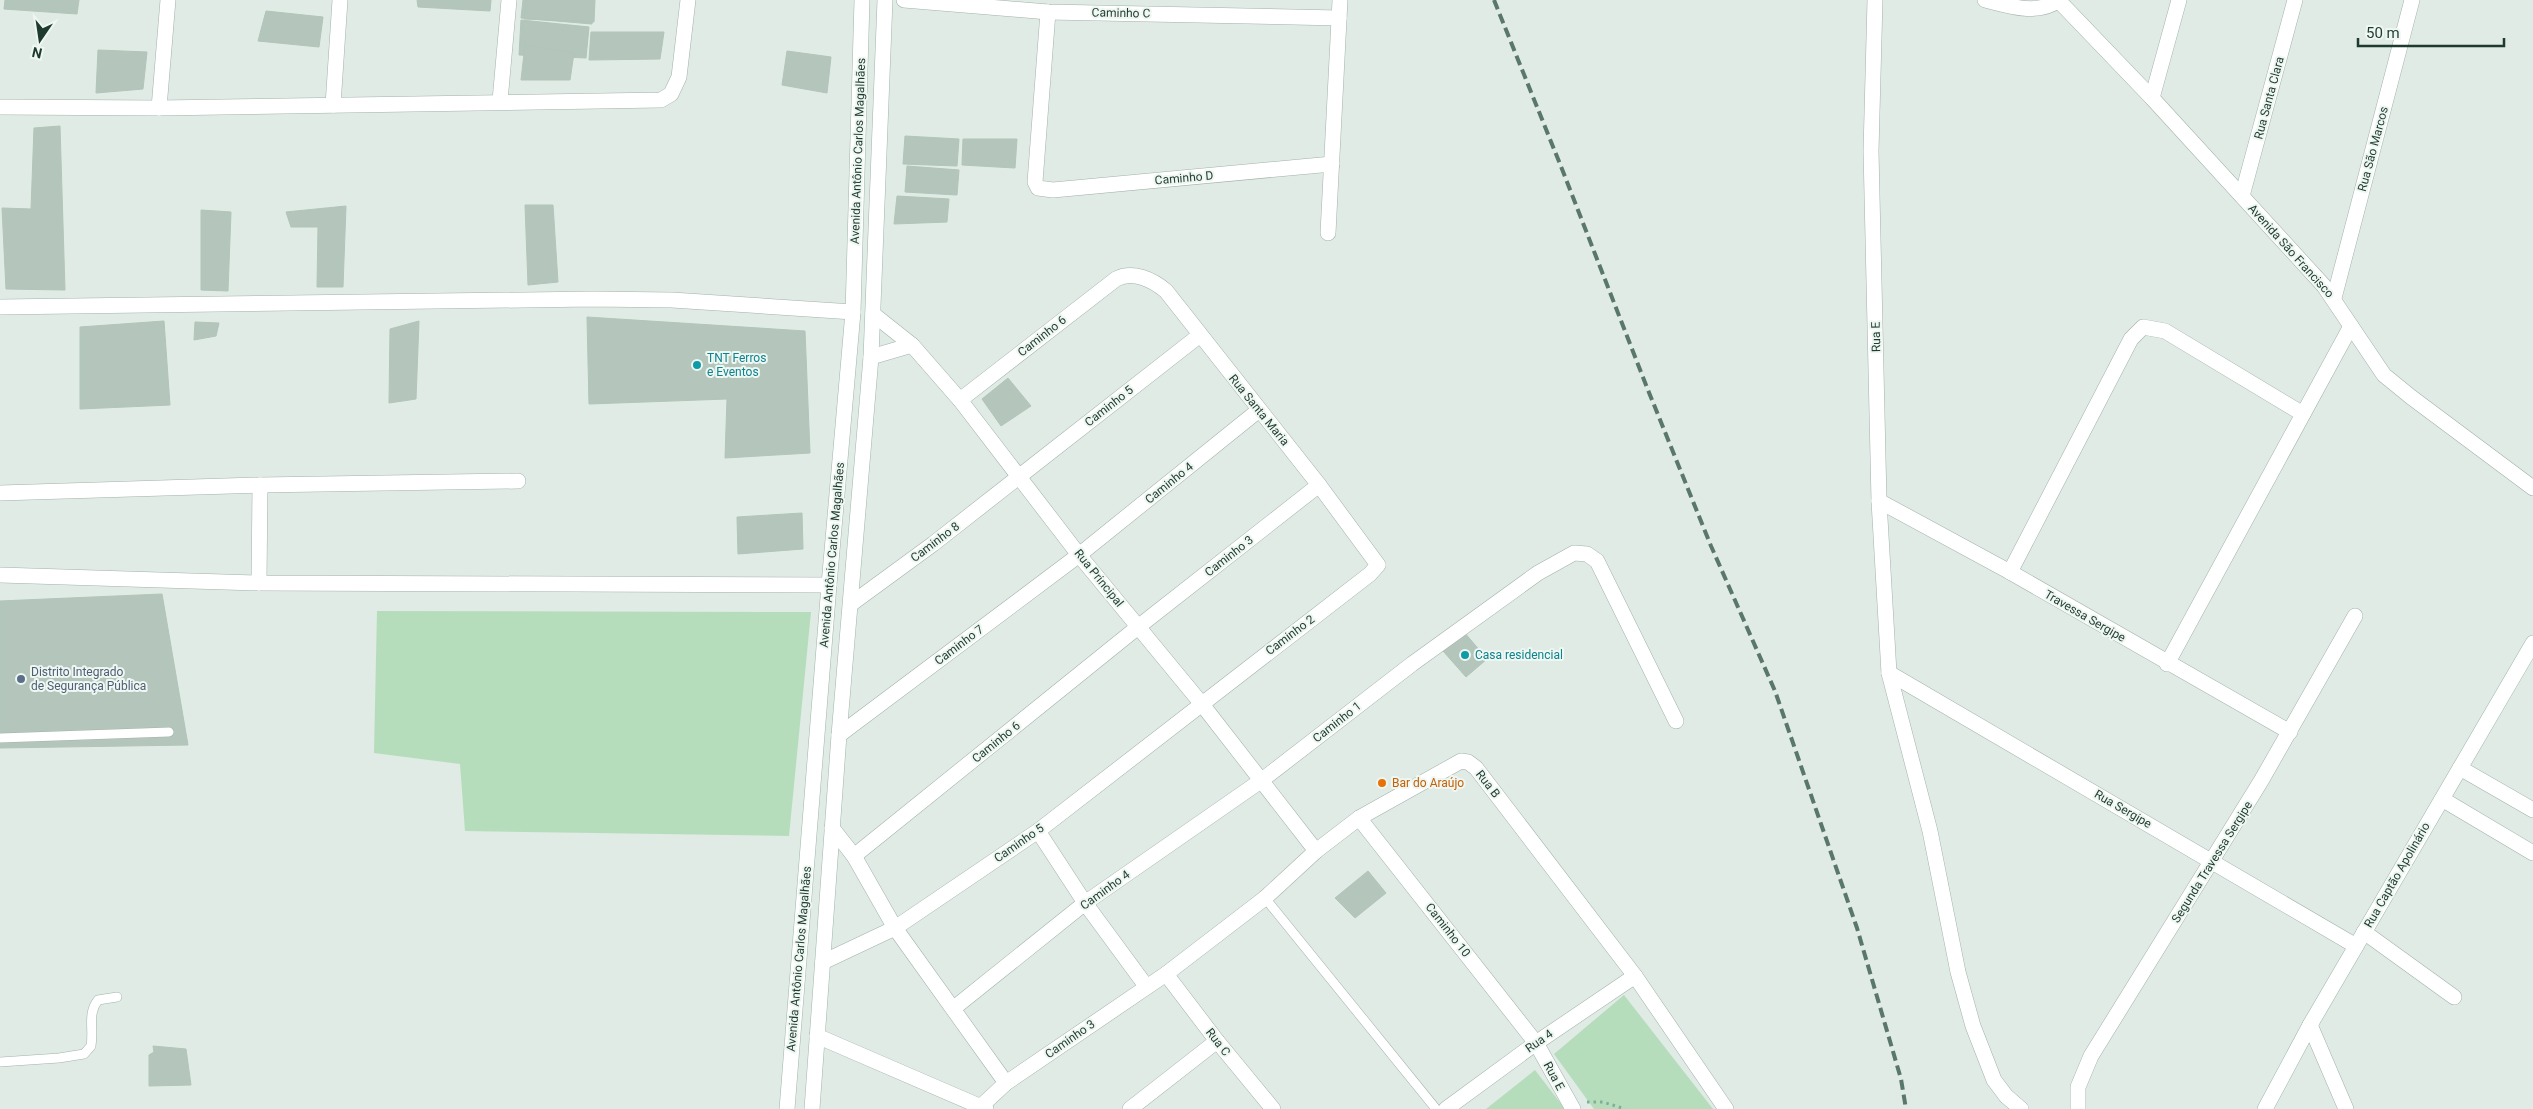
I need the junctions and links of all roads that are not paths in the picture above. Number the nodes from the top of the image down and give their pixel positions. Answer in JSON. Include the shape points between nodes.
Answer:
{"nodes":[{"id":1,"x":168,"y":0,"type":"edge"},
{"id":2,"x":340,"y":0,"type":"edge"},
{"id":3,"x":509,"y":0,"type":"edge"},
{"id":4,"x":688,"y":0,"type":"edge"},
{"id":5,"x":862,"y":0,"type":"edge"},
{"id":6,"x":885,"y":0,"type":"edge"},
{"id":7,"x":904,"y":0,"type":"edge"},
{"id":8,"x":1340,"y":0,"type":"edge"},
{"id":9,"x":1875,"y":0,"type":"edge"},
{"id":10,"x":1985,"y":0,"type":"edge"},
{"id":11,"x":2058,"y":0,"type":"edge"},
{"id":12,"x":2179,"y":0,"type":"edge"},
{"id":13,"x":2295,"y":0,"type":"edge"},
{"id":14,"x":2412,"y":0,"type":"edge"},
{"id":15,"x":1048,"y":12,"type":"junction"},
{"id":16,"x":1338,"y":18,"type":"junction"},
{"id":17,"x":2152,"y":98,"type":"junction"},
{"id":18,"x":500,"y":101,"type":"junction"},
{"id":19,"x":333,"y":106,"type":"junction"},
{"id":20,"x":0,"y":107,"type":"edge"},
{"id":21,"x":159,"y":108,"type":"junction"},
{"id":22,"x":1332,"y":164,"type":"junction"},
{"id":23,"x":2242,"y":196,"type":"junction"},
{"id":24,"x":1328,"y":233,"type":"dead end"},
{"id":25,"x":1125,"y":275,"type":"joint"},
{"id":26,"x":2334,"y":298,"type":"junction"},
{"id":27,"x":0,"y":307,"type":"edge"},
{"id":28,"x":854,"y":312,"type":"junction"},
{"id":29,"x":873,"y":314,"type":"junction"},
{"id":30,"x":2351,"y":326,"type":"junction"},
{"id":31,"x":1200,"y":335,"type":"junction"},
{"id":32,"x":912,"y":344,"type":"junction"},
{"id":33,"x":870,"y":356,"type":"junction"},
{"id":34,"x":960,"y":400,"type":"junction"},
{"id":35,"x":1259,"y":410,"type":"junction"},
{"id":36,"x":2302,"y":414,"type":"junction"},
{"id":37,"x":1018,"y":477,"type":"junction"},
{"id":38,"x":518,"y":481,"type":"dead end"},
{"id":39,"x":260,"y":485,"type":"junction"},
{"id":40,"x":1319,"y":485,"type":"junction"},
{"id":41,"x":2533,"y":488,"type":"edge"},
{"id":42,"x":0,"y":493,"type":"edge"},
{"id":43,"x":1879,"y":501,"type":"junction"},
{"id":44,"x":1079,"y":555,"type":"junction"},
{"id":45,"x":1378,"y":565,"type":"joint"},
{"id":46,"x":2010,"y":572,"type":"junction"},
{"id":47,"x":0,"y":575,"type":"edge"},
{"id":48,"x":259,"y":583,"type":"junction"},
{"id":49,"x":828,"y":585,"type":"junction"},
{"id":50,"x":852,"y":586,"type":"junction"},
{"id":51,"x":850,"y":604,"type":"junction"},
{"id":52,"x":2355,"y":616,"type":"dead end"},
{"id":53,"x":1138,"y":627,"type":"junction"},
{"id":54,"x":2533,"y":643,"type":"edge"},
{"id":55,"x":2167,"y":664,"type":"junction"},
{"id":56,"x":1889,"y":673,"type":"junction"},
{"id":57,"x":1201,"y":703,"type":"junction"},
{"id":58,"x":1676,"y":721,"type":"dead end"},
{"id":59,"x":169,"y":732,"type":"dead end"},
{"id":60,"x":2290,"y":732,"type":"junction"},
{"id":61,"x":839,"y":735,"type":"junction"},
{"id":62,"x":0,"y":738,"type":"edge"},
{"id":63,"x":2460,"y":768,"type":"junction"},
{"id":64,"x":1262,"y":780,"type":"junction"},
{"id":65,"x":2442,"y":799,"type":"junction"},
{"id":66,"x":2533,"y":810,"type":"edge"},
{"id":67,"x":1360,"y":818,"type":"junction"},
{"id":68,"x":832,"y":828,"type":"junction"},
{"id":69,"x":1038,"y":831,"type":"junction"},
{"id":70,"x":1316,"y":851,"type":"junction"},
{"id":71,"x":2533,"y":853,"type":"edge"},
{"id":72,"x":854,"y":856,"type":"junction"},
{"id":73,"x":2213,"y":861,"type":"junction"},
{"id":74,"x":1265,"y":898,"type":"junction"},
{"id":75,"x":1085,"y":903,"type":"junction"},
{"id":76,"x":895,"y":928,"type":"junction"},
{"id":77,"x":2364,"y":932,"type":"junction"},
{"id":78,"x":2356,"y":946,"type":"junction"},
{"id":79,"x":823,"y":962,"type":"junction"},
{"id":80,"x":1166,"y":974,"type":"junction"},
{"id":81,"x":1635,"y":976,"type":"junction"},
{"id":82,"x":1146,"y":986,"type":"junction"},
{"id":83,"x":117,"y":997,"type":"dead end"},
{"id":84,"x":2454,"y":997,"type":"dead end"},
{"id":85,"x":954,"y":1008,"type":"junction"},
{"id":86,"x":2310,"y":1025,"type":"junction"},
{"id":87,"x":817,"y":1036,"type":"junction"},
{"id":88,"x":1217,"y":1041,"type":"junction"},
{"id":89,"x":1536,"y":1042,"type":"junction"},
{"id":90,"x":0,"y":1062,"type":"edge"},
{"id":91,"x":1006,"y":1083,"type":"junction"},
{"id":92,"x":1570,"y":1105,"type":"edge"},
{"id":93,"x":981,"y":1108,"type":"edge"},
{"id":94,"x":787,"y":1109,"type":"edge"},
{"id":95,"x":812,"y":1109,"type":"edge"},
{"id":96,"x":1130,"y":1109,"type":"edge"},
{"id":97,"x":1273,"y":1109,"type":"edge"},
{"id":98,"x":1436,"y":1109,"type":"edge"},
{"id":99,"x":1446,"y":1109,"type":"edge"},
{"id":100,"x":1726,"y":1109,"type":"edge"},
{"id":101,"x":2021,"y":1109,"type":"edge"},
{"id":102,"x":2078,"y":1109,"type":"edge"},
{"id":103,"x":2265,"y":1109,"type":"edge"},
{"id":104,"x":2346,"y":1109,"type":"edge"}],
"edges":[{"from":1,"to":21,"type":"street"},
{"from":2,"to":19,"type":"street"},
{"from":3,"to":18,"type":"street"},
{"from":4,"to":18,"type":"street","via":[[679,78],[671,94],[661,100]]},
{"from":5,"to":28,"type":"street","name":"Avenida Antônio Carlos Magalhães"},
{"from":6,"to":29,"type":"street","name":"Avenida Antônio Carlos Magalhães"},
{"from":7,"to":15,"type":"street","name":"Caminho C"},
{"from":8,"to":16,"type":"street"},
{"from":9,"to":43,"type":"street","name":"Rua E","via":[[1871,151]]},
{"from":10,"to":11,"type":"street","via":[[2025,9],[2047,7]]},
{"from":11,"to":17,"type":"street","name":"Avenida São Francisco"},
{"from":12,"to":17,"type":"street"},
{"from":13,"to":23,"type":"street","name":"Rua Santa Clara"},
{"from":14,"to":26,"type":"street","name":"Rua São Marcos"},
{"from":15,"to":16,"type":"street","name":"Caminho C"},
{"from":15,"to":22,"type":"street","name":"Caminho D","via":[[1035,182],[1038,188],[1053,190]]},
{"from":16,"to":22,"type":"street"},
{"from":17,"to":23,"type":"street","name":"Avenida São Francisco"},
{"from":18,"to":19,"type":"street"},
{"from":19,"to":21,"type":"street"},
{"from":20,"to":21,"type":"street"},
{"from":22,"to":24,"type":"street"},
{"from":23,"to":26,"type":"street","name":"Avenida São Francisco"},
{"from":25,"to":31,"type":"street","name":"Rua Santa Maria","via":[[1147,278],[1161,287]]},
{"from":25,"to":34,"type":"street","name":"Caminho 6"},
{"from":26,"to":30,"type":"street","name":"Avenida São Francisco"},
{"from":27,"to":28,"type":"street","via":[[592,299],[672,300]]},
{"from":28,"to":29,"type":"street"},
{"from":28,"to":49,"type":"street","name":"Avenida Antônio Carlos Magalhães"},
{"from":29,"to":32,"type":"street","name":"Rua Principal"},
{"from":29,"to":33,"type":"street","name":"Avenida Antônio Carlos Magalhães"},
{"from":30,"to":36,"type":"street"},
{"from":30,"to":41,"type":"street","name":"Avenida São Francisco","via":[[2384,374]]},
{"from":31,"to":35,"type":"street","name":"Rua Santa Maria"},
{"from":31,"to":37,"type":"street","name":"Caminho 5"},
{"from":32,"to":33,"type":"street"},
{"from":32,"to":34,"type":"street","name":"Rua Principal"},
{"from":33,"to":50,"type":"street","name":"Avenida Antônio Carlos Magalhães"},
{"from":34,"to":37,"type":"street","name":"Rua Principal"},
{"from":35,"to":40,"type":"street","name":"Rua Santa Maria"},
{"from":35,"to":44,"type":"street","name":"Caminho 4"},
{"from":36,"to":46,"type":"street","via":[[2165,331],[2143,327],[2131,339]]},
{"from":36,"to":55,"type":"street"},
{"from":37,"to":44,"type":"street","name":"Rua Principal"},
{"from":37,"to":51,"type":"street","name":"Caminho 8"},
{"from":38,"to":39,"type":"street"},
{"from":39,"to":42,"type":"street"},
{"from":39,"to":48,"type":"street"},
{"from":40,"to":45,"type":"street","name":"Rua Santa Maria"},
{"from":40,"to":53,"type":"street","name":"Caminho 3"},
{"from":43,"to":46,"type":"street","name":"Travessa Sergipe"},
{"from":43,"to":56,"type":"street","name":"Rua E"},
{"from":44,"to":53,"type":"street","name":"Rua Principal"},
{"from":44,"to":61,"type":"street","name":"Caminho 7"},
{"from":45,"to":57,"type":"street","name":"Caminho 2"},
{"from":46,"to":55,"type":"street","name":"Travessa Sergipe"},
{"from":47,"to":48,"type":"street"},
{"from":48,"to":49,"type":"street"},
{"from":49,"to":50,"type":"street"},
{"from":49,"to":94,"type":"street","name":"Avenida Antônio Carlos Magalhães"},
{"from":50,"to":51,"type":"street","name":"Avenida Antônio Carlos Magalhães"},
{"from":51,"to":61,"type":"street","name":"Avenida Antônio Carlos Magalhães"},
{"from":52,"to":60,"type":"street","name":"Segunda Travessa Sergipe"},
{"from":53,"to":57,"type":"street","name":"Rua Principal"},
{"from":53,"to":72,"type":"street","name":"Caminho 6"},
{"from":54,"to":63,"type":"street","name":"Rua Captão Apolinário"},
{"from":55,"to":60,"type":"street","name":"Travessa Sergipe"},
{"from":56,"to":73,"type":"street","name":"Rua Sergipe"},
{"from":56,"to":101,"type":"street","name":"Rua E","via":[[1930,831],[1956,963],[1973,1026],[1994,1080]]},
{"from":57,"to":64,"type":"street","name":"Rua Principal"},
{"from":57,"to":69,"type":"street","name":"Caminho 5"},
{"from":58,"to":64,"type":"street","name":"Caminho 1","via":[[1608,580],[1597,561],[1580,551],[1538,573],[1412,664]]},
{"from":59,"to":62,"type":"lane"},
{"from":60,"to":73,"type":"street","name":"Segunda Travessa Sergipe"},
{"from":61,"to":68,"type":"street","name":"Avenida Antônio Carlos Magalhães"},
{"from":63,"to":65,"type":"street","name":"Rua Captão Apolinário"},
{"from":63,"to":66,"type":"street"},
{"from":64,"to":70,"type":"street","name":"Rua Principal"},
{"from":64,"to":75,"type":"street","name":"Caminho 4"},
{"from":65,"to":71,"type":"street"},
{"from":65,"to":77,"type":"street","name":"Rua Captão Apolinário"},
{"from":67,"to":70,"type":"street","name":"Rua B"},
{"from":67,"to":81,"type":"street","name":"Rua B","via":[[1455,762],[1468,762],[1476,768]]},
{"from":67,"to":89,"type":"street","name":"Caminho 10"},
{"from":68,"to":72,"type":"street"},
{"from":68,"to":79,"type":"street","name":"Avenida Antônio Carlos Magalhães"},
{"from":69,"to":75,"type":"street"},
{"from":69,"to":76,"type":"street","name":"Caminho 5"},
{"from":70,"to":74,"type":"street","name":"Rua B"},
{"from":72,"to":76,"type":"street"},
{"from":73,"to":78,"type":"street","name":"Rua Sergipe"},
{"from":73,"to":102,"type":"street","name":"Segunda Travessa Sergipe","via":[[2091,1056],[2078,1087]]},
{"from":74,"to":80,"type":"street","name":"Rua B"},
{"from":74,"to":98,"type":"lane"},
{"from":75,"to":82,"type":"street"},
{"from":75,"to":85,"type":"street","name":"Caminho 4"},
{"from":76,"to":79,"type":"street","name":"Caminho 5"},
{"from":76,"to":85,"type":"street"},
{"from":77,"to":78,"type":"street","name":"Rua Captão Apolinário"},
{"from":77,"to":84,"type":"street"},
{"from":78,"to":86,"type":"street","name":"Rua Captão Apolinário"},
{"from":79,"to":87,"type":"street","name":"Avenida Antônio Carlos Magalhães"},
{"from":80,"to":82,"type":"street","name":"Caminho 3"},
{"from":80,"to":88,"type":"street","name":"Rua C"},
{"from":81,"to":89,"type":"street","name":"Rua 4"},
{"from":81,"to":100,"type":"street","name":"Rua B"},
{"from":82,"to":91,"type":"street","name":"Caminho 3"},
{"from":83,"to":90,"type":"lane","via":[[98,1000],[93,1006],[91,1046],[84,1054]]},
{"from":85,"to":91,"type":"street"},
{"from":86,"to":103,"type":"street","name":"Rua Captão Apolinário"},
{"from":86,"to":104,"type":"street"},
{"from":87,"to":93,"type":"street"},
{"from":87,"to":95,"type":"street","name":"Avenida Antônio Carlos Magalhães"},
{"from":88,"to":96,"type":"street"},
{"from":88,"to":97,"type":"street","name":"Rua C"},
{"from":89,"to":92,"type":"street","name":"Rua E"},
{"from":89,"to":99,"type":"street","name":"Rua 4"},
{"from":91,"to":93,"type":"street","name":"Caminho 3"}]}
